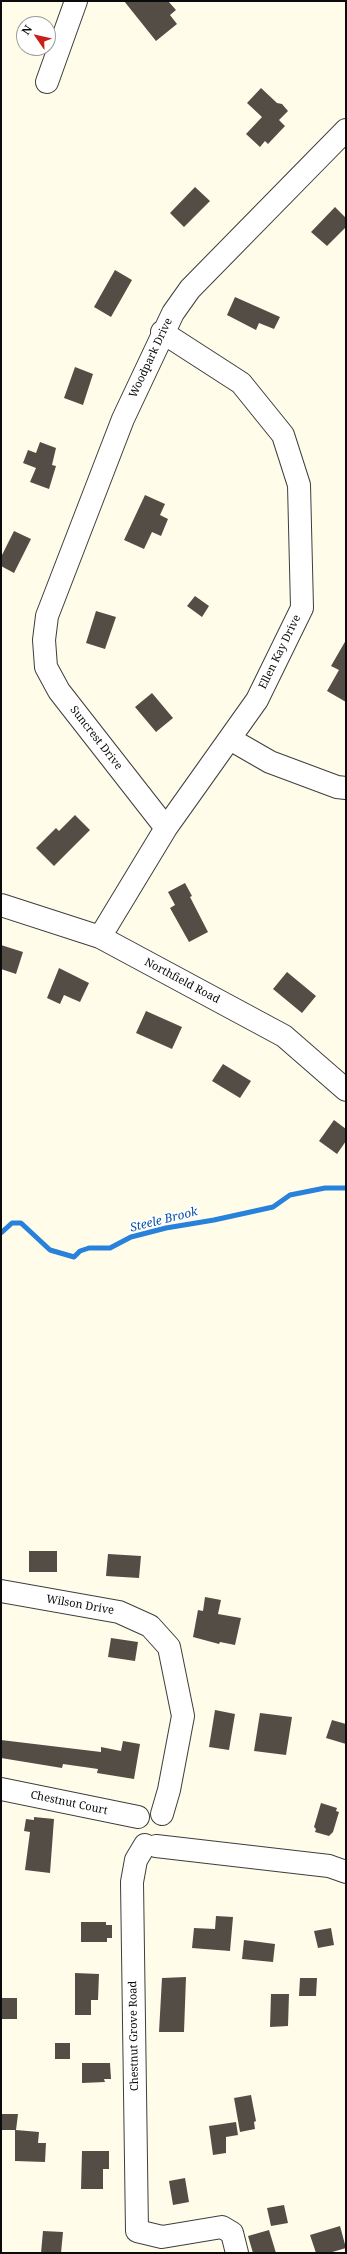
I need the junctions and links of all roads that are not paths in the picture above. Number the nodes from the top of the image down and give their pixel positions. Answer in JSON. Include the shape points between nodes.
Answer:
{"nodes":[{"id":1,"x":76,"y":1,"type":"edge"},
{"id":2,"x":47,"y":82,"type":"dead end"},
{"id":3,"x":346,"y":130,"type":"edge"},
{"id":4,"x":162,"y":332,"type":"junction"},
{"id":5,"x":44,"y":640,"type":"joint"},
{"id":6,"x":230,"y":739,"type":"junction"},
{"id":7,"x":346,"y":788,"type":"edge"},
{"id":8,"x":166,"y":828,"type":"junction"},
{"id":9,"x":1,"y":905,"type":"edge"},
{"id":10,"x":100,"y":937,"type":"junction"},
{"id":11,"x":346,"y":1090,"type":"edge"},
{"id":12,"x":1,"y":1591,"type":"edge"},
{"id":13,"x":1,"y":1789,"type":"edge"},
{"id":14,"x":162,"y":1814,"type":"junction"},
{"id":15,"x":138,"y":1817,"type":"junction"},
{"id":16,"x":151,"y":1845,"type":"junction"},
{"id":17,"x":346,"y":1872,"type":"edge"},
{"id":18,"x":237,"y":2253,"type":"edge"}],
"edges":[{"from":1,"to":2,"type":"street"},
{"from":3,"to":4,"type":"street","name":"Woodpark Drive","via":[[190,290]]},
{"from":4,"to":5,"type":"street","name":"Woodpark Drive","via":[[123,419],[69,558],[47,616]]},
{"from":4,"to":6,"type":"street","name":"Ellen Kay Drive","via":[[241,383],[282,435],[299,485],[302,608],[257,700]]},
{"from":5,"to":8,"type":"street","name":"Suncrest Drive","via":[[46,667],[59,691]]},
{"from":6,"to":7,"type":"street","via":[[270,762]]},
{"from":6,"to":8,"type":"street","name":"Ellen Kay Drive"},
{"from":8,"to":10,"type":"street","name":"Ellen Kay Drive"},
{"from":9,"to":10,"type":"street","name":"Northfield Road"},
{"from":10,"to":11,"type":"street","name":"Northfield Road","via":[[284,1036]]},
{"from":12,"to":14,"type":"street","name":"Wilson Drive","via":[[119,1612],[150,1626],[169,1647],[182,1716],[169,1790]]},
{"from":13,"to":15,"type":"street","name":"Chestnut Court"},
{"from":14,"to":15,"type":"street","via":[[149,1810]]},
{"from":14,"to":16,"type":"street","name":"Chestnut Grove Road","via":[[167,1818],[170,1832],[162,1843]]},
{"from":15,"to":16,"type":"street","via":[[134,1833],[140,1842]]},
{"from":16,"to":17,"type":"street","via":[[329,1866]]},
{"from":16,"to":18,"type":"street","name":"Chestnut Grove Road","via":[[136,1860],[132,1882],[137,2231],[162,2237],[222,2227],[232,2233]]}]}
